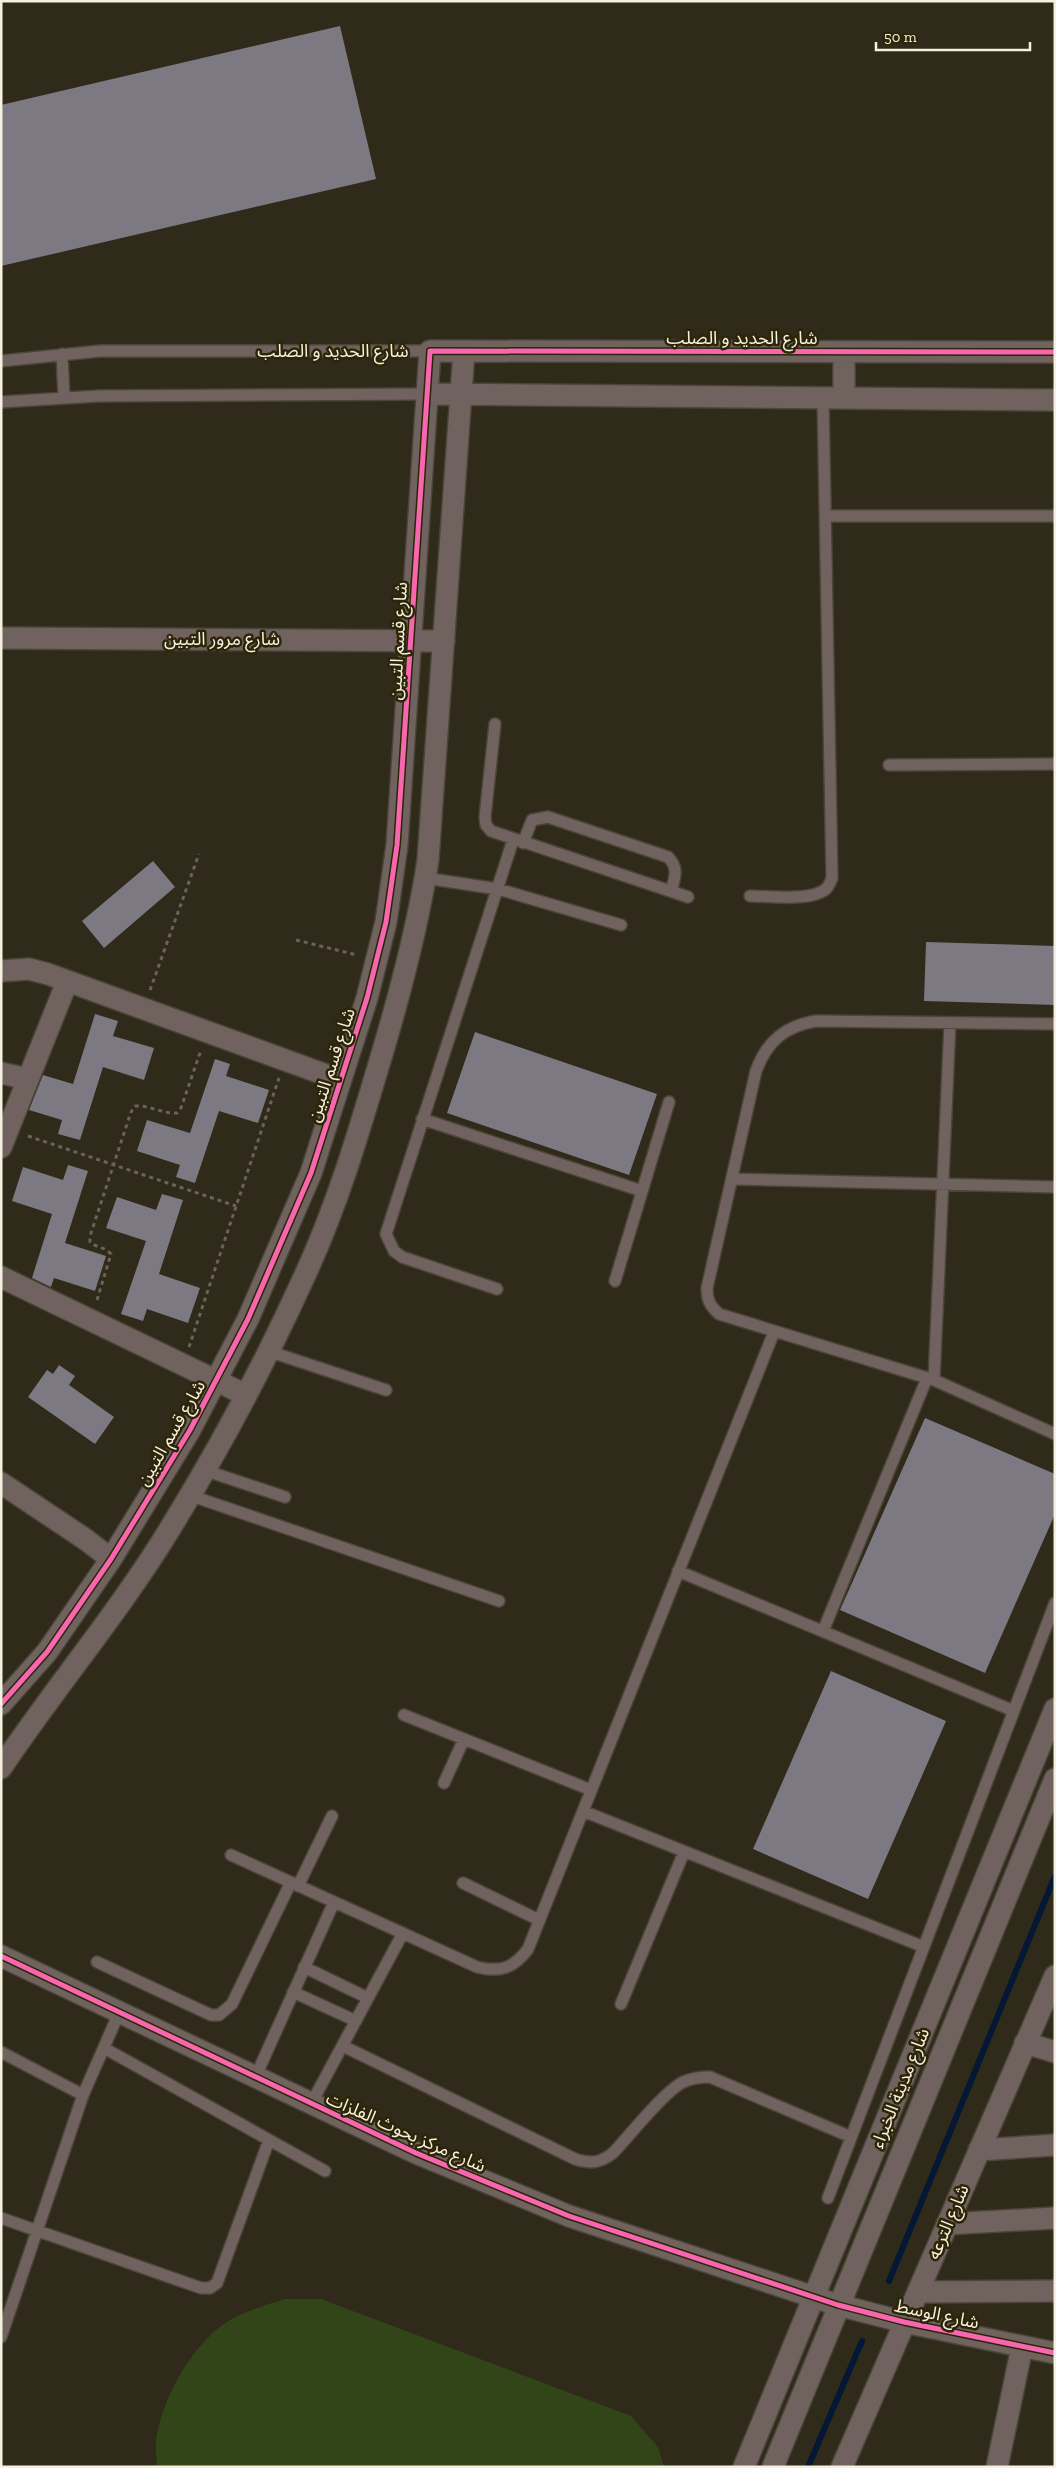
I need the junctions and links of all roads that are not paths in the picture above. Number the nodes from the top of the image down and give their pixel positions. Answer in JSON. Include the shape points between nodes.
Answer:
{"nodes":[{"id":1,"x":430,"y":351,"type":"junction"},
{"id":2,"x":464,"y":352,"type":"junction"},
{"id":3,"x":844,"y":352,"type":"junction"},
{"id":4,"x":1055,"y":352,"type":"edge"},
{"id":5,"x":62,"y":354,"type":"junction"},
{"id":6,"x":1,"y":361,"type":"edge"},
{"id":7,"x":426,"y":394,"type":"junction"},
{"id":8,"x":460,"y":395,"type":"junction"},
{"id":9,"x":64,"y":398,"type":"junction"},
{"id":10,"x":822,"y":398,"type":"junction"},
{"id":11,"x":844,"y":398,"type":"junction"},
{"id":12,"x":1055,"y":400,"type":"edge"},
{"id":13,"x":1,"y":402,"type":"edge"},
{"id":14,"x":825,"y":516,"type":"junction"},
{"id":15,"x":1055,"y":516,"type":"edge"},
{"id":16,"x":1,"y":638,"type":"edge"},
{"id":17,"x":411,"y":641,"type":"junction"},
{"id":18,"x":444,"y":641,"type":"junction"},
{"id":19,"x":495,"y":724,"type":"dead end"},
{"id":20,"x":1055,"y":764,"type":"edge"},
{"id":21,"x":889,"y":765,"type":"dead end"},
{"id":22,"x":518,"y":842,"type":"junction"},
{"id":23,"x":425,"y":878,"type":"junction"},
{"id":24,"x":498,"y":889,"type":"junction"},
{"id":25,"x":671,"y":891,"type":"junction"},
{"id":26,"x":750,"y":896,"type":"dead end"},
{"id":27,"x":688,"y":897,"type":"dead end"},
{"id":28,"x":621,"y":926,"type":"dead end"},
{"id":29,"x":1,"y":971,"type":"edge"},
{"id":30,"x":67,"y":982,"type":"junction"},
{"id":31,"x":950,"y":1023,"type":"junction"},
{"id":32,"x":1055,"y":1024,"type":"edge"},
{"id":33,"x":1,"y":1073,"type":"edge"},
{"id":34,"x":28,"y":1079,"type":"junction"},
{"id":35,"x":340,"y":1080,"type":"junction"},
{"id":36,"x":669,"y":1102,"type":"dead end"},
{"id":37,"x":422,"y":1119,"type":"junction"},
{"id":38,"x":5,"y":1139,"type":"edge"},
{"id":39,"x":732,"y":1179,"type":"junction"},
{"id":40,"x":943,"y":1184,"type":"junction"},
{"id":41,"x":1055,"y":1187,"type":"edge"},
{"id":42,"x":642,"y":1191,"type":"junction"},
{"id":43,"x":1,"y":1277,"type":"edge"},
{"id":44,"x":616,"y":1281,"type":"dead end"},
{"id":45,"x":497,"y":1289,"type":"dead end"},
{"id":46,"x":774,"y":1332,"type":"junction"},
{"id":47,"x":268,"y":1351,"type":"junction"},
{"id":48,"x":931,"y":1379,"type":"junction"},
{"id":49,"x":217,"y":1381,"type":"junction"},
{"id":50,"x":386,"y":1390,"type":"dead end"},
{"id":51,"x":246,"y":1395,"type":"junction"},
{"id":52,"x":1055,"y":1434,"type":"edge"},
{"id":53,"x":204,"y":1470,"type":"junction"},
{"id":54,"x":1,"y":1484,"type":"edge"},
{"id":55,"x":189,"y":1495,"type":"junction"},
{"id":56,"x":285,"y":1498,"type":"dead end"},
{"id":57,"x":111,"y":1559,"type":"junction"},
{"id":58,"x":678,"y":1571,"type":"junction"},
{"id":59,"x":499,"y":1601,"type":"dead end"},
{"id":60,"x":1055,"y":1603,"type":"edge"},
{"id":61,"x":823,"y":1631,"type":"junction"},
{"id":62,"x":1,"y":1704,"type":"edge"},
{"id":63,"x":1055,"y":1709,"type":"edge"},
{"id":64,"x":1014,"y":1711,"type":"junction"},
{"id":65,"x":404,"y":1715,"type":"dead end"},
{"id":66,"x":464,"y":1739,"type":"junction"},
{"id":67,"x":1,"y":1768,"type":"edge"},
{"id":68,"x":1055,"y":1779,"type":"edge"},
{"id":69,"x":444,"y":1783,"type":"dead end"},
{"id":70,"x":591,"y":1790,"type":"junction"},
{"id":71,"x":583,"y":1811,"type":"junction"},
{"id":72,"x":332,"y":1816,"type":"dead end"},
{"id":73,"x":684,"y":1852,"type":"junction"},
{"id":74,"x":231,"y":1855,"type":"dead end"},
{"id":75,"x":463,"y":1883,"type":"dead end"},
{"id":76,"x":294,"y":1884,"type":"junction"},
{"id":77,"x":334,"y":1902,"type":"junction"},
{"id":78,"x":540,"y":1920,"type":"junction"},
{"id":79,"x":403,"y":1933,"type":"junction"},
{"id":80,"x":924,"y":1947,"type":"junction"},
{"id":81,"x":1,"y":1956,"type":"edge"},
{"id":82,"x":97,"y":1962,"type":"dead end"},
{"id":83,"x":304,"y":1968,"type":"junction"},
{"id":84,"x":1055,"y":1976,"type":"edge"},
{"id":85,"x":294,"y":1992,"type":"junction"},
{"id":86,"x":368,"y":1998,"type":"junction"},
{"id":87,"x":621,"y":2004,"type":"dead end"},
{"id":88,"x":119,"y":2013,"type":"junction"},
{"id":89,"x":356,"y":2021,"type":"junction"},
{"id":90,"x":1026,"y":2044,"type":"junction"},
{"id":91,"x":342,"y":2046,"type":"junction"},
{"id":92,"x":104,"y":2048,"type":"junction"},
{"id":93,"x":1,"y":2052,"type":"edge"},
{"id":94,"x":1055,"y":2052,"type":"edge"},
{"id":95,"x":256,"y":2078,"type":"junction"},
{"id":96,"x":83,"y":2095,"type":"junction"},
{"id":97,"x":311,"y":2104,"type":"junction"},
{"id":98,"x":851,"y":2138,"type":"junction"},
{"id":99,"x":269,"y":2140,"type":"junction"},
{"id":100,"x":1055,"y":2145,"type":"edge"},
{"id":101,"x":979,"y":2150,"type":"junction"},
{"id":102,"x":325,"y":2171,"type":"dead end"},
{"id":103,"x":828,"y":2198,"type":"dead end"},
{"id":104,"x":1,"y":2218,"type":"edge"},
{"id":105,"x":1055,"y":2218,"type":"edge"},
{"id":106,"x":947,"y":2224,"type":"junction"},
{"id":107,"x":37,"y":2230,"type":"junction"},
{"id":108,"x":1055,"y":2291,"type":"edge"},
{"id":109,"x":918,"y":2292,"type":"junction"},
{"id":110,"x":814,"y":2297,"type":"junction"},
{"id":111,"x":838,"y":2305,"type":"junction"},
{"id":112,"x":904,"y":2322,"type":"junction"},
{"id":113,"x":1,"y":2337,"type":"edge"},
{"id":114,"x":1022,"y":2347,"type":"junction"},
{"id":115,"x":1055,"y":2353,"type":"edge"},
{"id":116,"x":744,"y":2467,"type":"edge"},
{"id":117,"x":772,"y":2467,"type":"edge"},
{"id":118,"x":842,"y":2467,"type":"edge"},
{"id":119,"x":997,"y":2467,"type":"edge"}],
"edges":[{"from":1,"to":2,"type":"street","name":"شارع الحديد و الصلب"},
{"from":1,"to":5,"type":"lane","name":"شارع الحديد و الصلب","via":[[100,351]]},
{"from":1,"to":7,"type":"street","name":"شارع قسم التبين"},
{"from":2,"to":3,"type":"street","name":"شارع الحديد و الصلب"},
{"from":2,"to":8,"type":"street"},
{"from":3,"to":4,"type":"street","name":"شارع الحديد و الصلب"},
{"from":3,"to":11,"type":"street"},
{"from":5,"to":6,"type":"lane","name":"شارع الحديد و الصلب"},
{"from":5,"to":9,"type":"lane"},
{"from":7,"to":8,"type":"street"},
{"from":7,"to":9,"type":"lane"},
{"from":7,"to":17,"type":"street","name":"شارع قسم التبين"},
{"from":8,"to":10,"type":"street"},
{"from":8,"to":18,"type":"street"},
{"from":9,"to":13,"type":"lane"},
{"from":10,"to":11,"type":"street"},
{"from":10,"to":14,"type":"lane"},
{"from":11,"to":12,"type":"street"},
{"from":14,"to":15,"type":"lane"},
{"from":14,"to":26,"type":"lane","via":[[832,878],[827,888],[817,894]]},
{"from":16,"to":17,"type":"street","name":"شارع مرور التبين"},
{"from":17,"to":18,"type":"street","name":"شارع مرور التبين"},
{"from":17,"to":35,"type":"street","name":"شارع قسم التبين","via":[[397,845],[386,922]]},
{"from":18,"to":23,"type":"street","via":[[432,823]]},
{"from":19,"to":22,"type":"lane","via":[[486,825],[491,832]]},
{"from":20,"to":21,"type":"lane"},
{"from":22,"to":24,"type":"lane"},
{"from":22,"to":25,"type":"lane"},
{"from":22,"to":25,"type":"lane","via":[[532,820],[548,817],[668,858],[676,873]]},
{"from":23,"to":24,"type":"lane"},
{"from":23,"to":47,"type":"street","via":[[405,977],[356,1143],[306,1274]]},
{"from":24,"to":28,"type":"lane"},
{"from":24,"to":37,"type":"lane"},
{"from":25,"to":27,"type":"lane"},
{"from":29,"to":30,"type":"street","via":[[29,969]]},
{"from":30,"to":34,"type":"street"},
{"from":30,"to":35,"type":"street"},
{"from":31,"to":32,"type":"lane"},
{"from":31,"to":39,"type":"lane","via":[[816,1021],[784,1031],[771,1041],[762,1055]]},
{"from":31,"to":40,"type":"lane"},
{"from":33,"to":34,"type":"street"},
{"from":34,"to":38,"type":"street"},
{"from":35,"to":49,"type":"street","name":"شارع قسم التبين","via":[[311,1174],[248,1319]]},
{"from":36,"to":42,"type":"lane"},
{"from":37,"to":42,"type":"lane"},
{"from":37,"to":45,"type":"lane","via":[[387,1227],[388,1243],[402,1257]]},
{"from":39,"to":40,"type":"lane"},
{"from":39,"to":46,"type":"lane","via":[[707,1298],[720,1314]]},
{"from":40,"to":41,"type":"lane"},
{"from":40,"to":48,"type":"lane"},
{"from":42,"to":44,"type":"lane"},
{"from":43,"to":49,"type":"street"},
{"from":46,"to":48,"type":"lane"},
{"from":46,"to":58,"type":"lane"},
{"from":47,"to":50,"type":"lane"},
{"from":47,"to":51,"type":"street"},
{"from":48,"to":52,"type":"lane"},
{"from":48,"to":61,"type":"lane"},
{"from":49,"to":51,"type":"street"},
{"from":49,"to":57,"type":"street","name":"شارع قسم التبين"},
{"from":51,"to":53,"type":"street"},
{"from":53,"to":55,"type":"street"},
{"from":53,"to":56,"type":"lane"},
{"from":54,"to":57,"type":"street"},
{"from":55,"to":59,"type":"lane"},
{"from":55,"to":67,"type":"street","via":[[136,1579]]},
{"from":57,"to":62,"type":"street","name":"شارع قسم التبين","via":[[47,1652]]},
{"from":58,"to":61,"type":"lane"},
{"from":58,"to":70,"type":"lane"},
{"from":60,"to":64,"type":"lane"},
{"from":61,"to":64,"type":"lane"},
{"from":63,"to":110,"type":"street","name":"شارع مدينة الخبراء"},
{"from":64,"to":80,"type":"lane"},
{"from":65,"to":66,"type":"lane"},
{"from":66,"to":69,"type":"lane"},
{"from":66,"to":70,"type":"lane"},
{"from":68,"to":111,"type":"street","name":"شارع مدينة الخبراء"},
{"from":70,"to":71,"type":"lane"},
{"from":71,"to":73,"type":"lane"},
{"from":71,"to":78,"type":"lane"},
{"from":72,"to":76,"type":"lane"},
{"from":73,"to":80,"type":"lane"},
{"from":73,"to":87,"type":"lane"},
{"from":74,"to":76,"type":"lane"},
{"from":75,"to":78,"type":"lane"},
{"from":76,"to":77,"type":"lane"},
{"from":76,"to":82,"type":"lane","via":[[232,2004],[219,2015],[211,2015]]},
{"from":77,"to":79,"type":"lane"},
{"from":77,"to":83,"type":"lane"},
{"from":78,"to":79,"type":"lane","via":[[528,1949],[519,1961],[506,1969],[491,1971]]},
{"from":79,"to":86,"type":"lane"},
{"from":80,"to":98,"type":"lane"},
{"from":81,"to":88,"type":"street","name":"شارع مركز بحوث الفلزات"},
{"from":83,"to":85,"type":"lane"},
{"from":83,"to":86,"type":"lane"},
{"from":84,"to":90,"type":"street","name":"شارع الترعه"},
{"from":85,"to":89,"type":"lane"},
{"from":85,"to":95,"type":"lane"},
{"from":86,"to":89,"type":"lane"},
{"from":88,"to":92,"type":"lane"},
{"from":88,"to":95,"type":"street","name":"شارع مركز بحوث الفلزات"},
{"from":89,"to":91,"type":"lane"},
{"from":90,"to":94,"type":"street"},
{"from":90,"to":101,"type":"street","name":"شارع الترعه"},
{"from":91,"to":97,"type":"lane"},
{"from":91,"to":98,"type":"lane","via":[[588,2163],[602,2161],[613,2153],[670,2093],[681,2083],[695,2078],[710,2077]]},
{"from":92,"to":96,"type":"lane"},
{"from":92,"to":99,"type":"lane"},
{"from":93,"to":96,"type":"lane"},
{"from":95,"to":97,"type":"street","name":"شارع مركز بحوث الفلزات"},
{"from":96,"to":107,"type":"lane"},
{"from":97,"to":110,"type":"street","name":"شارع مركز بحوث الفلزات","via":[[416,2153],[569,2216]]},
{"from":98,"to":103,"type":"lane"},
{"from":99,"to":102,"type":"lane"},
{"from":99,"to":107,"type":"lane","via":[[217,2283],[210,2288],[201,2288]]},
{"from":100,"to":101,"type":"street"},
{"from":101,"to":106,"type":"street","name":"شارع الترعه"},
{"from":104,"to":107,"type":"lane"},
{"from":105,"to":106,"type":"street"},
{"from":106,"to":109,"type":"street","name":"شارع الترعه"},
{"from":107,"to":113,"type":"lane"},
{"from":108,"to":109,"type":"street"},
{"from":109,"to":112,"type":"street","name":"شارع الترعه"},
{"from":110,"to":111,"type":"street","name":"شارع الوسط"},
{"from":110,"to":116,"type":"street","name":"شارع مدينة الخبراء"},
{"from":111,"to":112,"type":"street","name":"شارع الوسط"},
{"from":111,"to":117,"type":"street","name":"شارع مدينة الخبراء"},
{"from":112,"to":114,"type":"street","name":"شارع الوسط"},
{"from":112,"to":118,"type":"street","name":"شارع الترعه"},
{"from":114,"to":115,"type":"street","name":"شارع الوسط"},
{"from":114,"to":119,"type":"street"}]}
